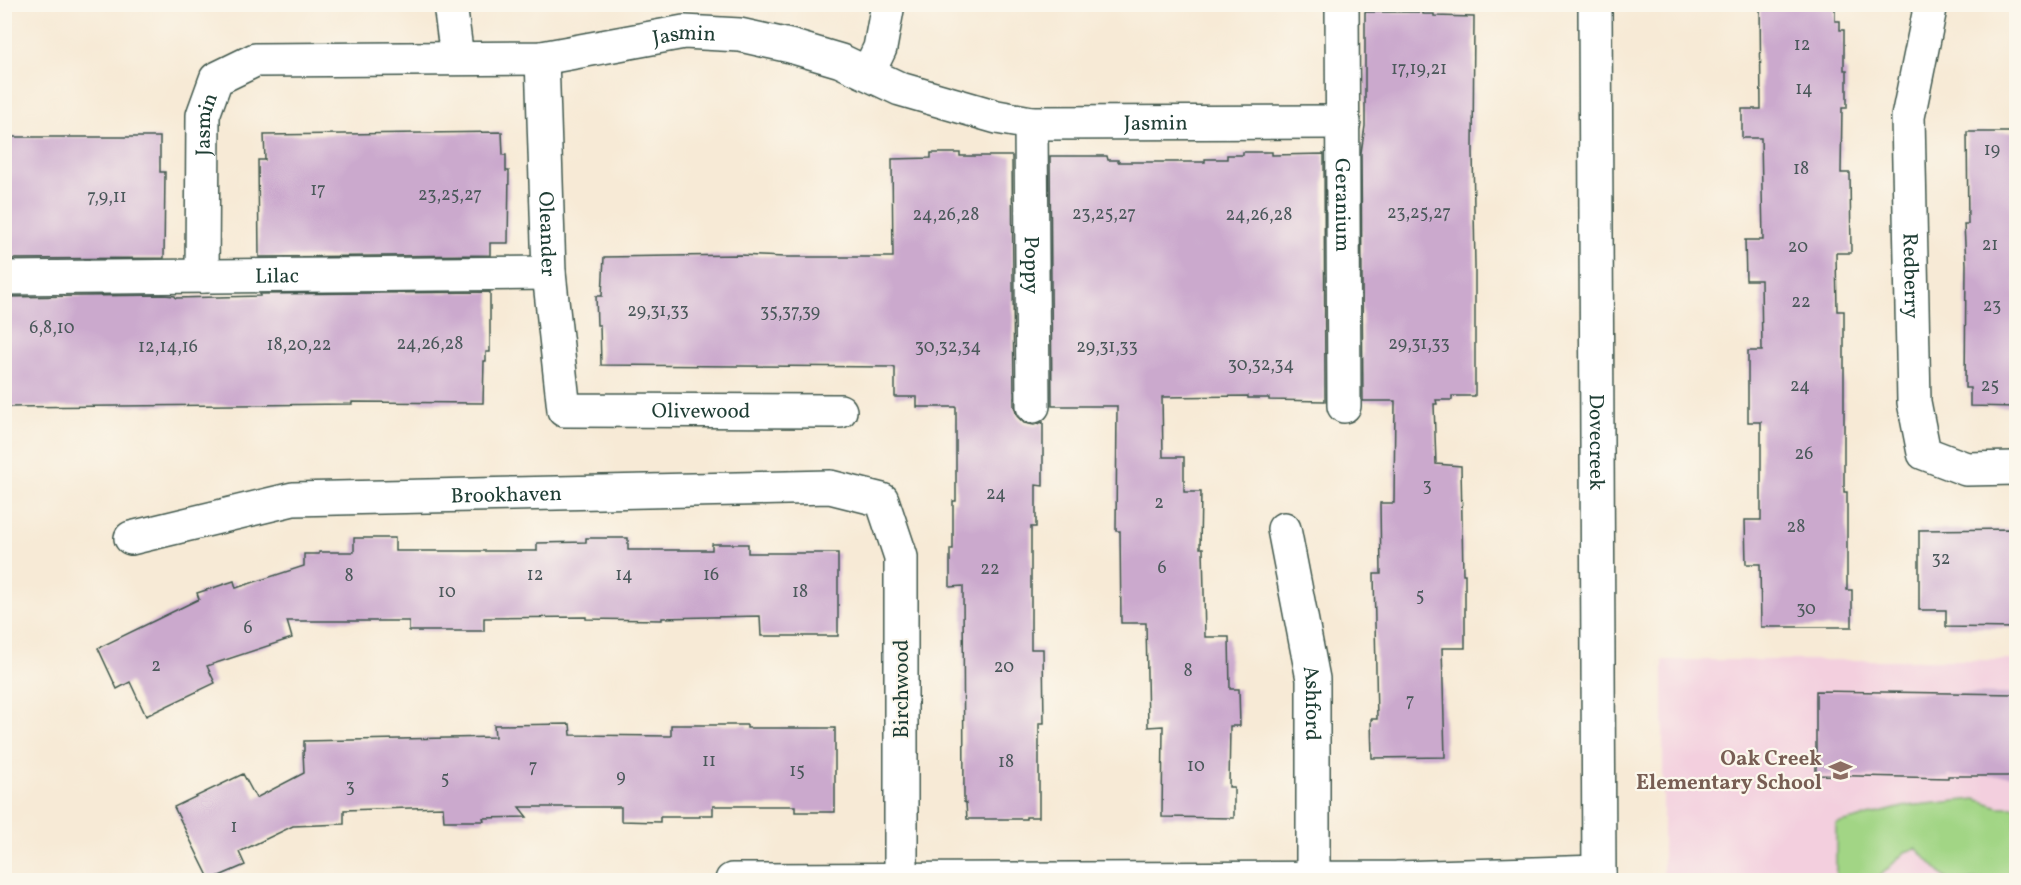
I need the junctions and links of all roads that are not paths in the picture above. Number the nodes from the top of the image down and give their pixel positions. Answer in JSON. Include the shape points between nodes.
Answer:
{"nodes":[{"id":1,"x":450,"y":4,"type":"edge"},
{"id":2,"x":888,"y":4,"type":"edge"},
{"id":3,"x":1342,"y":4,"type":"edge"},
{"id":4,"x":1594,"y":4,"type":"edge"},
{"id":5,"x":1931,"y":4,"type":"edge"},
{"id":6,"x":681,"y":18,"type":"edge"},
{"id":7,"x":457,"y":58,"type":"junction"},
{"id":8,"x":542,"y":58,"type":"junction"},
{"id":9,"x":868,"y":73,"type":"junction"},
{"id":10,"x":1344,"y":122,"type":"junction"},
{"id":11,"x":1031,"y":123,"type":"junction"},
{"id":12,"x":549,"y":273,"type":"junction"},
{"id":13,"x":202,"y":276,"type":"junction"},
{"id":14,"x":4,"y":278,"type":"edge"},
{"id":15,"x":1033,"y":406,"type":"dead end"},
{"id":16,"x":1344,"y":406,"type":"dead end"},
{"id":17,"x":564,"y":410,"type":"joint"},
{"id":18,"x":840,"y":411,"type":"dead end"},
{"id":19,"x":2016,"y":468,"type":"edge"},
{"id":20,"x":882,"y":500,"type":"joint"},
{"id":21,"x":1284,"y":530,"type":"dead end"},
{"id":22,"x":131,"y":538,"type":"dead end"},
{"id":23,"x":1599,"y":876,"type":"edge"},
{"id":24,"x":732,"y":880,"type":"edge"},
{"id":25,"x":901,"y":880,"type":"edge"},
{"id":26,"x":1313,"y":880,"type":"edge"}],
"edges":[{"from":1,"to":7,"type":"street"},
{"from":2,"to":9,"type":"street","via":[[880,48]]},
{"from":3,"to":10,"type":"street","name":"Geranium"},
{"from":4,"to":23,"type":"street","name":"Dovecreek"},
{"from":5,"to":19,"type":"street","name":"Redberry","via":[[1908,117],[1914,402],[1924,453],[1966,469]]},
{"from":6,"to":8,"type":"street","name":"Jasmin"},
{"from":6,"to":9,"type":"street","name":"Jasmin","via":[[842,61]]},
{"from":7,"to":8,"type":"street","name":"Jasmin"},
{"from":7,"to":13,"type":"street","name":"Jasmin","via":[[255,60],[216,79],[203,115]]},
{"from":8,"to":12,"type":"street","name":"Oleander"},
{"from":9,"to":11,"type":"street","name":"Jasmin","via":[[900,89]]},
{"from":10,"to":11,"type":"street","name":"Jasmin"},
{"from":10,"to":16,"type":"street","name":"Geranium"},
{"from":11,"to":15,"type":"street","name":"Poppy"},
{"from":12,"to":13,"type":"street","name":"Lilac"},
{"from":12,"to":17,"type":"street","name":"Oleander"},
{"from":13,"to":14,"type":"street","name":"Lilac"},
{"from":17,"to":18,"type":"street","name":"Olivewood"},
{"from":20,"to":22,"type":"street","name":"Brookhaven","via":[[830,487],[293,499]]},
{"from":20,"to":25,"type":"street","name":"Birchwood","via":[[901,557]]},
{"from":21,"to":26,"type":"street","name":"Ashford","via":[[1313,679]]},
{"from":23,"to":26,"type":"street"},
{"from":24,"to":25,"type":"street"},
{"from":25,"to":26,"type":"street"}]}
